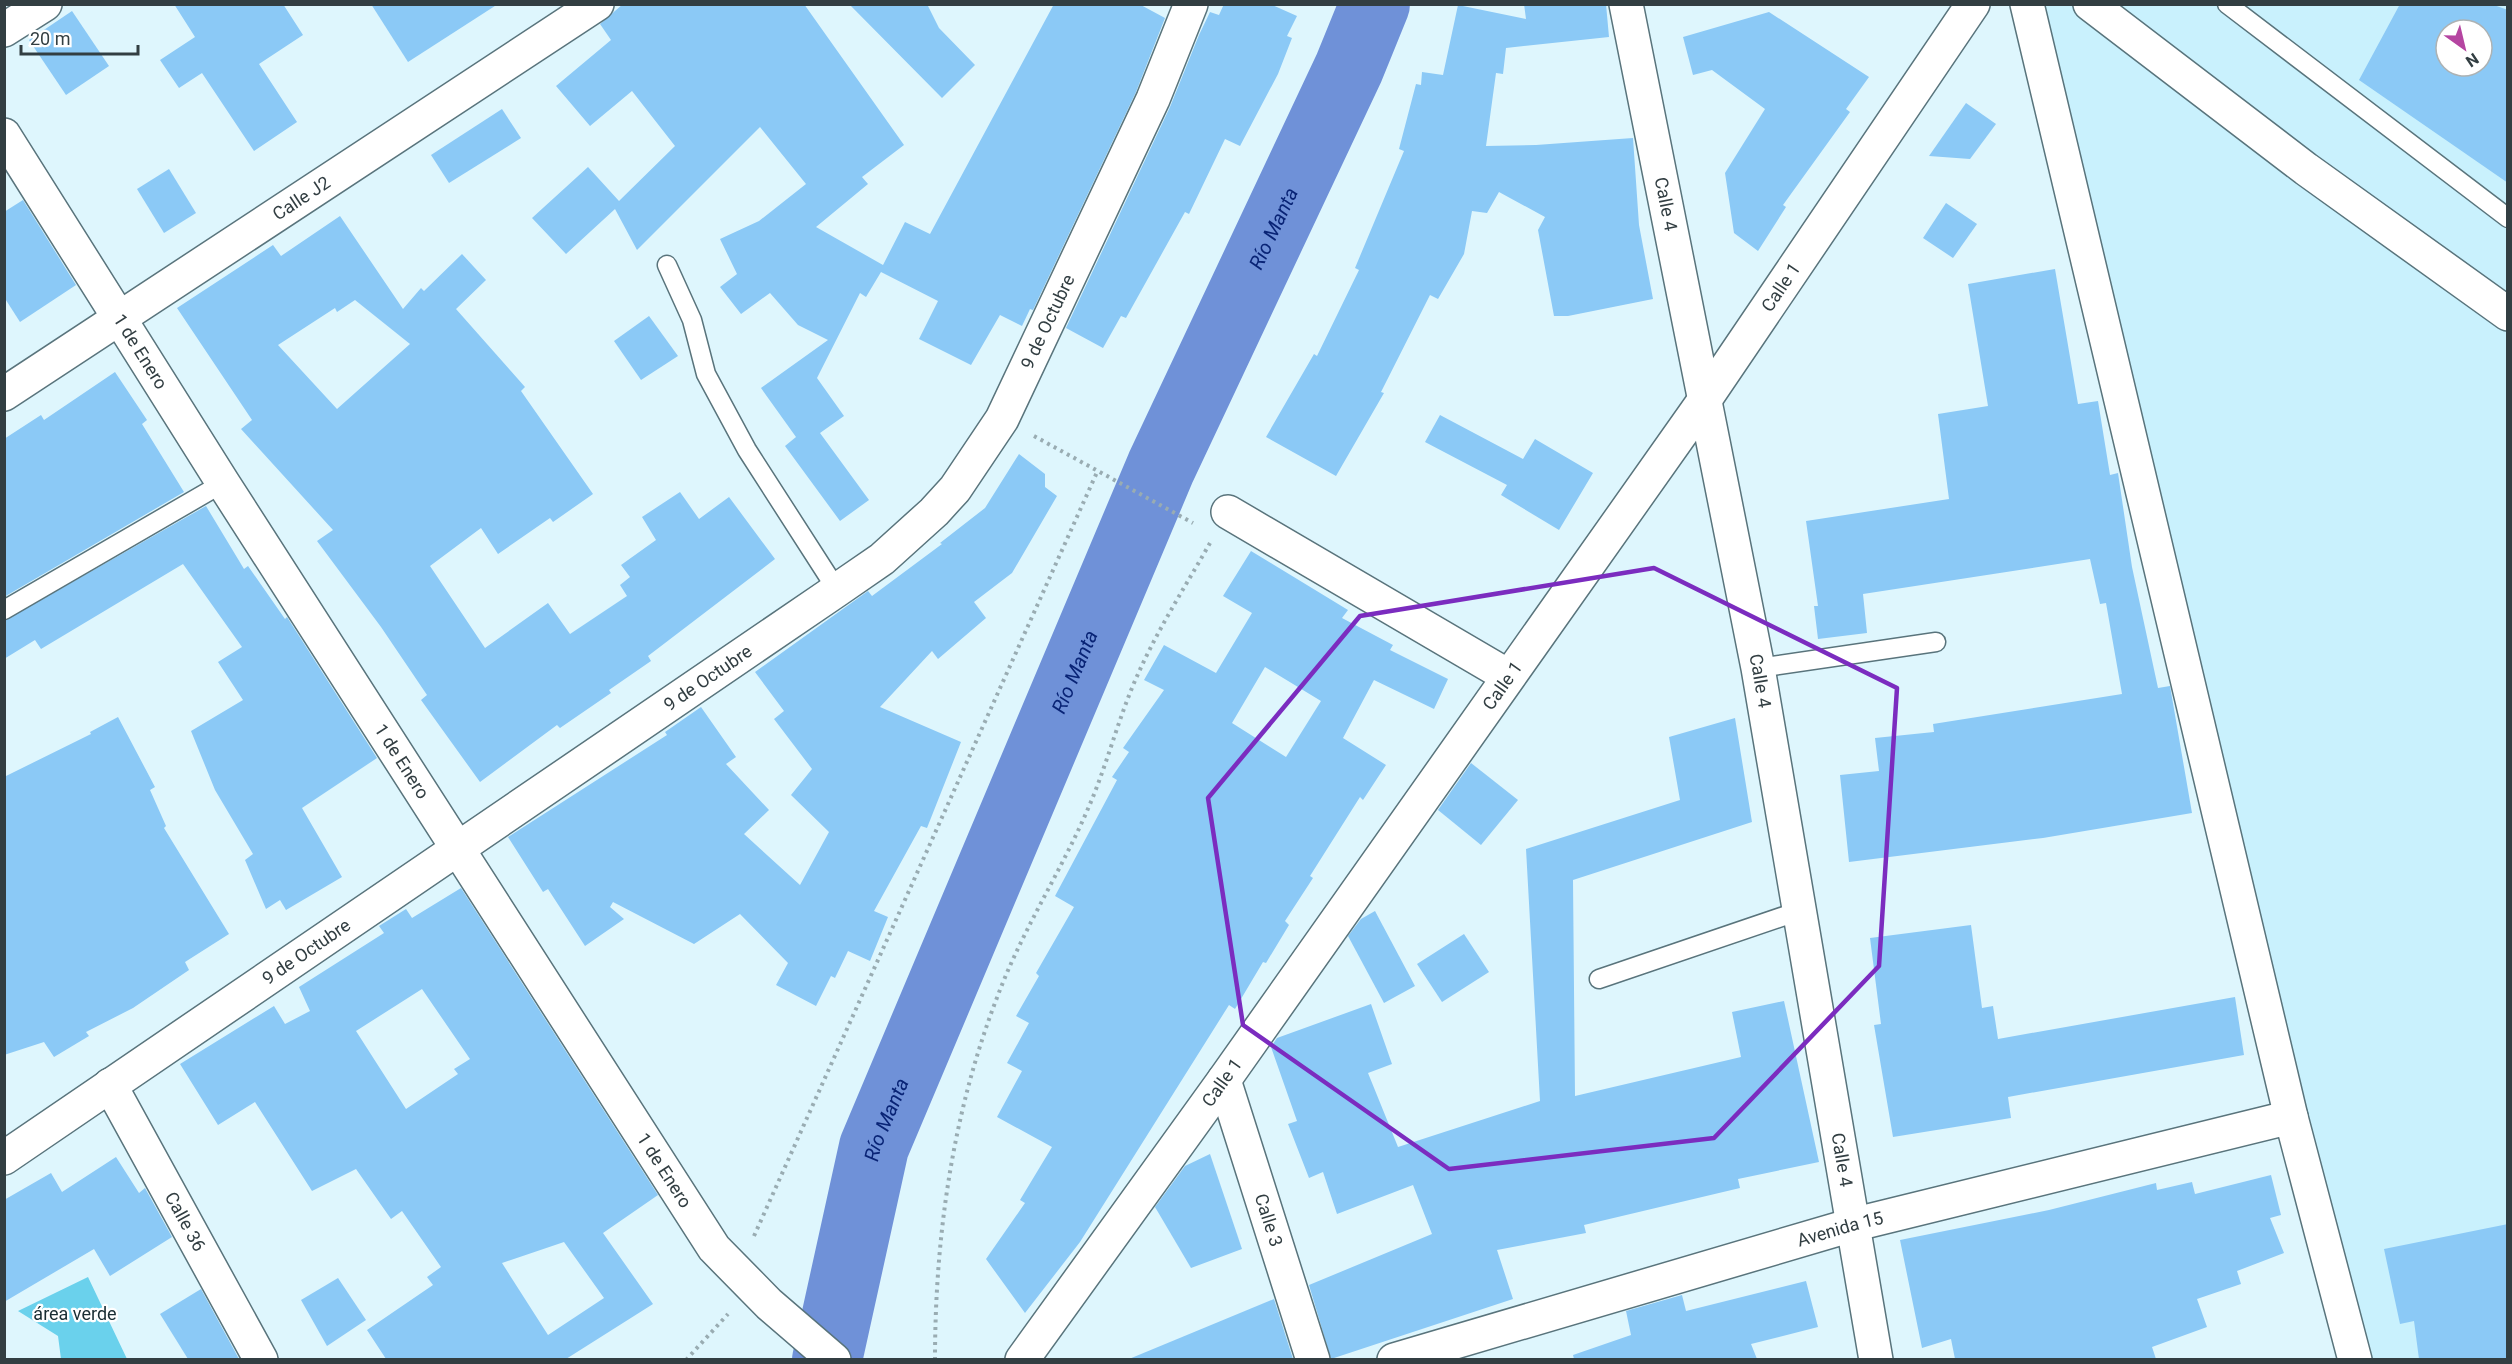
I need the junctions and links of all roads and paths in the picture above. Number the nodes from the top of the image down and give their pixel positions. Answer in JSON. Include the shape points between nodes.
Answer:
{"nodes":[{"id":1,"x":45,"y":4,"type":"edge"},
{"id":2,"x":597,"y":4,"type":"edge"},
{"id":3,"x":1191,"y":4,"type":"edge"},
{"id":4,"x":1626,"y":4,"type":"edge"},
{"id":5,"x":1973,"y":4,"type":"edge"},
{"id":6,"x":2026,"y":4,"type":"edge"},
{"id":7,"x":2090,"y":4,"type":"edge"},
{"id":8,"x":2227,"y":4,"type":"edge"},
{"id":9,"x":4,"y":30,"type":"edge"},
{"id":10,"x":4,"y":135,"type":"edge"},
{"id":11,"x":2508,"y":218,"type":"edge"},
{"id":12,"x":667,"y":265,"type":"dead end"},
{"id":13,"x":2508,"y":314,"type":"edge"},
{"id":14,"x":121,"y":320,"type":"junction"},
{"id":15,"x":4,"y":394,"type":"edge"},
{"id":16,"x":1706,"y":398,"type":"junction"},
{"id":17,"x":1002,"y":418,"type":"junction"},
{"id":18,"x":1099,"y":471,"type":"junction"},
{"id":19,"x":223,"y":483,"type":"junction"},
{"id":20,"x":1222,"y":524,"type":"junction"},
{"id":21,"x":837,"y":590,"type":"junction"},
{"id":22,"x":4,"y":610,"type":"edge"},
{"id":23,"x":1936,"y":642,"type":"dead end"},
{"id":24,"x":1758,"y":668,"type":"junction"},
{"id":25,"x":1508,"y":676,"type":"junction"},
{"id":26,"x":458,"y":851,"type":"junction"},
{"id":27,"x":1799,"y":911,"type":"junction"},
{"id":28,"x":1599,"y":979,"type":"dead end"},
{"id":29,"x":1224,"y":1080,"type":"junction"},
{"id":30,"x":110,"y":1085,"type":"junction"},
{"id":31,"x":2291,"y":1117,"type":"junction"},
{"id":32,"x":4,"y":1158,"type":"edge"},
{"id":33,"x":1852,"y":1225,"type":"junction"},
{"id":34,"x":753,"y":1289,"type":"junction"},
{"id":35,"x":261,"y":1359,"type":"edge"},
{"id":36,"x":686,"y":1359,"type":"edge"},
{"id":37,"x":834,"y":1359,"type":"edge"},
{"id":38,"x":935,"y":1359,"type":"edge"},
{"id":39,"x":1022,"y":1359,"type":"edge"},
{"id":40,"x":1313,"y":1359,"type":"edge"},
{"id":41,"x":1394,"y":1359,"type":"edge"},
{"id":42,"x":1876,"y":1359,"type":"edge"},
{"id":43,"x":2355,"y":1359,"type":"edge"}],
"edges":[{"from":1,"to":9,"type":"street"},
{"from":2,"to":14,"type":"street","name":"Calle J2"},
{"from":3,"to":17,"type":"street","name":"9 de Octubre","via":[[1153,99]]},
{"from":4,"to":16,"type":"street","name":"Calle 4"},
{"from":5,"to":16,"type":"street","name":"Calle 1"},
{"from":6,"to":31,"type":"street"},
{"from":7,"to":13,"type":"street","via":[[2306,169]]},
{"from":8,"to":11,"type":"lane"},
{"from":10,"to":14,"type":"street","name":"1 de Enero"},
{"from":12,"to":21,"type":"lane","via":[[692,320],[706,374],[747,450]]},
{"from":14,"to":15,"type":"street","name":"Calle J2"},
{"from":14,"to":19,"type":"street","name":"1 de Enero"},
{"from":16,"to":24,"type":"street","name":"Calle 4"},
{"from":16,"to":25,"type":"street","name":"Calle 1"},
{"from":17,"to":18,"type":"path"},
{"from":17,"to":21,"type":"street","name":"9 de Octubre","via":[[955,489],[934,512],[882,559]]},
{"from":18,"to":20,"type":"path"},
{"from":18,"to":34,"type":"path"},
{"from":19,"to":22,"type":"lane"},
{"from":19,"to":26,"type":"street","name":"1 de Enero"},
{"from":20,"to":25,"type":"street"},
{"from":20,"to":38,"type":"path","via":[[1137,676],[1087,812],[998,993],[963,1105],[940,1232]]},
{"from":21,"to":26,"type":"street","name":"9 de Octubre"},
{"from":23,"to":24,"type":"lane"},
{"from":24,"to":27,"type":"street","name":"Calle 4"},
{"from":25,"to":29,"type":"street","name":"Calle 1"},
{"from":26,"to":30,"type":"street","name":"9 de Octubre"},
{"from":26,"to":34,"type":"street","name":"1 de Enero","via":[[714,1248]]},
{"from":27,"to":28,"type":"lane"},
{"from":27,"to":33,"type":"street","name":"Calle 4"},
{"from":29,"to":39,"type":"street","name":"Calle 1"},
{"from":29,"to":40,"type":"street","name":"Calle 3"},
{"from":30,"to":32,"type":"street","name":"9 de Octubre"},
{"from":30,"to":35,"type":"street","name":"Calle 36"},
{"from":31,"to":33,"type":"street","name":"Avenida 15"},
{"from":31,"to":43,"type":"street"},
{"from":33,"to":41,"type":"street","name":"Avenida 15"},
{"from":33,"to":42,"type":"street","name":"Calle 4"},
{"from":34,"to":36,"type":"path"},
{"from":34,"to":37,"type":"street","name":"1 de Enero"}]}
